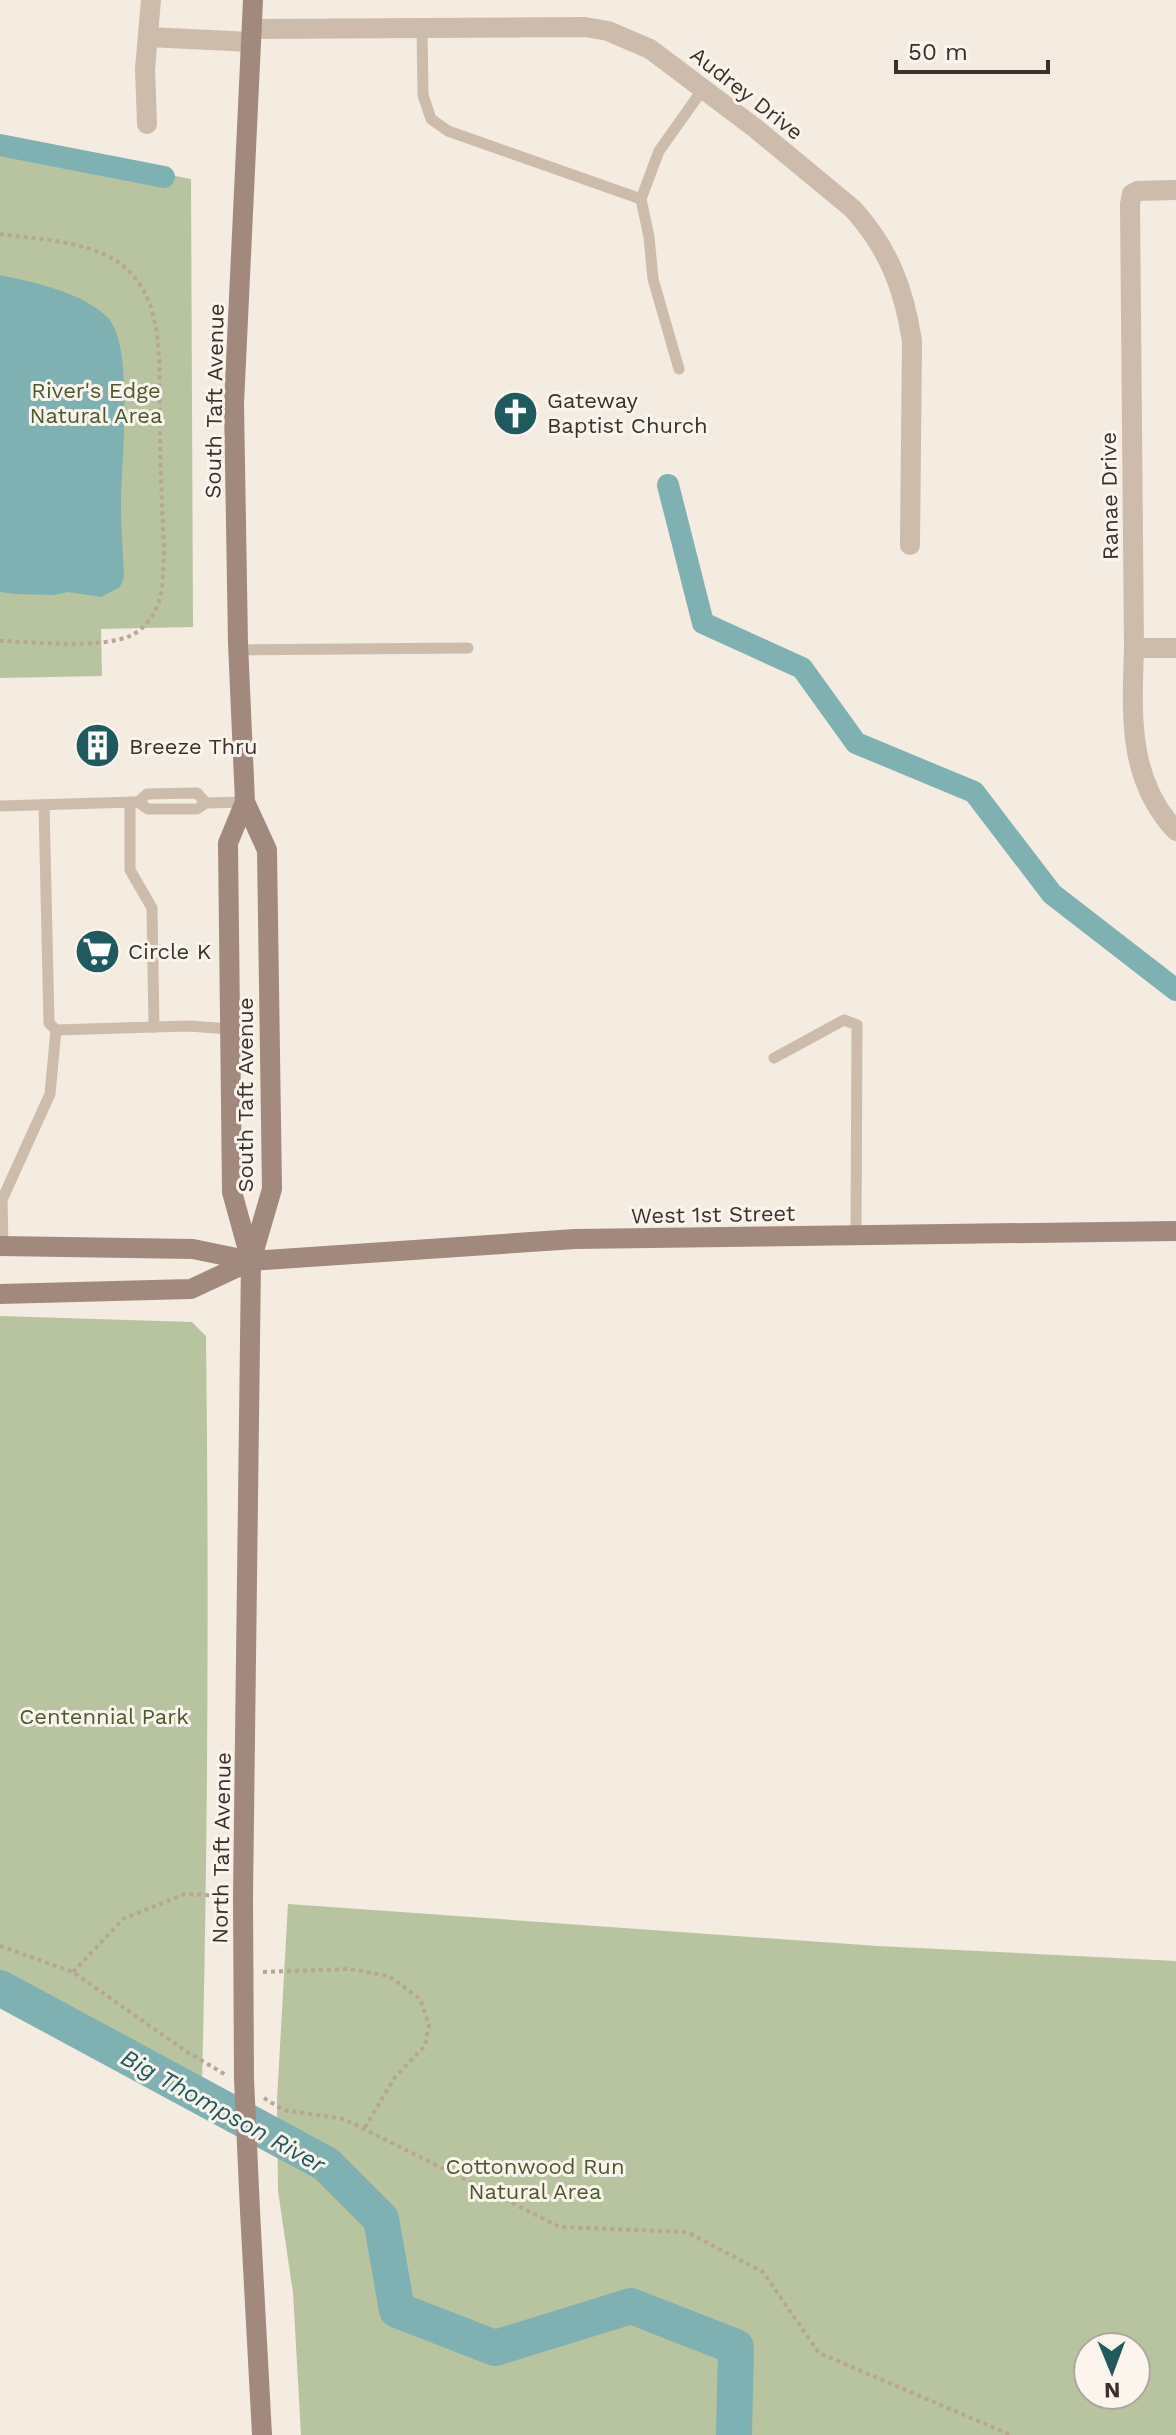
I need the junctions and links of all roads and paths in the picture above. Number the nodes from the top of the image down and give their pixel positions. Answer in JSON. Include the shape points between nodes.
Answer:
{"nodes":[{"id":1,"x":151,"y":0,"type":"edge"},
{"id":2,"x":253,"y":0,"type":"edge"},
{"id":3,"x":422,"y":28,"type":"junction"},
{"id":4,"x":252,"y":36,"type":"junction"},
{"id":5,"x":148,"y":37,"type":"junction"},
{"id":6,"x":703,"y":89,"type":"junction"},
{"id":7,"x":147,"y":124,"type":"dead end"},
{"id":8,"x":1176,"y":190,"type":"edge"},
{"id":9,"x":641,"y":199,"type":"junction"},
{"id":10,"x":0,"y":234,"type":"edge"},
{"id":11,"x":679,"y":369,"type":"dead end"},
{"id":12,"x":910,"y":545,"type":"dead end"},
{"id":13,"x":0,"y":641,"type":"edge"},
{"id":14,"x":468,"y":648,"type":"dead end"},
{"id":15,"x":1134,"y":648,"type":"junction"},
{"id":16,"x":1176,"y":648,"type":"edge"},
{"id":17,"x":239,"y":650,"type":"junction"},
{"id":18,"x":134,"y":802,"type":"junction"},
{"id":19,"x":245,"y":802,"type":"junction"},
{"id":20,"x":44,"y":805,"type":"junction"},
{"id":21,"x":0,"y":806,"type":"edge"},
{"id":22,"x":1176,"y":831,"type":"edge"},
{"id":23,"x":154,"y":1027,"type":"junction"},
{"id":24,"x":230,"y":1029,"type":"junction"},
{"id":25,"x":56,"y":1030,"type":"junction"},
{"id":26,"x":774,"y":1058,"type":"dead end"},
{"id":27,"x":1176,"y":1231,"type":"edge"},
{"id":28,"x":856,"y":1236,"type":"junction"},
{"id":29,"x":2,"y":1246,"type":"edge"},
{"id":30,"x":251,"y":1261,"type":"junction"},
{"id":31,"x":0,"y":1294,"type":"edge"},
{"id":32,"x":243,"y":1897,"type":"junction"},
{"id":33,"x":0,"y":1946,"type":"edge"},
{"id":34,"x":73,"y":1972,"type":"junction"},
{"id":35,"x":244,"y":1973,"type":"junction"},
{"id":36,"x":245,"y":2085,"type":"junction"},
{"id":37,"x":364,"y":2129,"type":"junction"},
{"id":38,"x":262,"y":2435,"type":"edge"},
{"id":39,"x":1011,"y":2435,"type":"edge"}],
"edges":[{"from":1,"to":5,"type":"street"},
{"from":2,"to":4,"type":"main road","name":"South Taft Avenue"},
{"from":3,"to":4,"type":"street","name":"Audrey Drive"},
{"from":3,"to":6,"type":"street","name":"Audrey Drive","via":[[608,31],[650,49]]},
{"from":3,"to":9,"type":"lane","via":[[423,95],[431,119],[448,131]]},
{"from":4,"to":5,"type":"street","name":"Audrey Drive"},
{"from":4,"to":17,"type":"main road","name":"South Taft Avenue","via":[[234,404]]},
{"from":5,"to":7,"type":"street"},
{"from":6,"to":9,"type":"lane","via":[[659,151]]},
{"from":6,"to":12,"type":"street","name":"Audrey Drive","via":[[853,209],[898,279],[912,341]]},
{"from":8,"to":15,"type":"street","name":"Ranae Drive","via":[[1138,191],[1130,204]]},
{"from":9,"to":11,"type":"lane","via":[[653,279]]},
{"from":10,"to":13,"type":"path","via":[[63,243],[110,257],[133,276],[147,298],[159,349],[164,549],[158,605],[135,633],[108,641]]},
{"from":14,"to":17,"type":"lane"},
{"from":15,"to":16,"type":"street"},
{"from":15,"to":22,"type":"street","name":"Ranae Drive","via":[[1135,746],[1146,786]]},
{"from":17,"to":19,"type":"main road","name":"South Taft Avenue"},
{"from":18,"to":19,"type":"lane","via":[[147,794],[197,793],[206,803]]},
{"from":18,"to":20,"type":"lane"},
{"from":18,"to":23,"type":"lane","via":[[130,870],[152,908]]},
{"from":19,"to":24,"type":"main road","name":"South Taft Avenue","via":[[228,843]]},
{"from":19,"to":30,"type":"main road","name":"South Taft Avenue","via":[[267,850],[269,943],[272,1189]]},
{"from":20,"to":21,"type":"lane"},
{"from":20,"to":25,"type":"lane","via":[[49,1023]]},
{"from":23,"to":24,"type":"lane"},
{"from":23,"to":25,"type":"lane"},
{"from":24,"to":30,"type":"main road","name":"South Taft Avenue","via":[[232,1192]]},
{"from":25,"to":29,"type":"lane","via":[[50,1094],[2,1200]]},
{"from":26,"to":28,"type":"lane","via":[[844,1020],[857,1025]]},
{"from":27,"to":28,"type":"main road","name":"West 1st Street"},
{"from":28,"to":30,"type":"main road","name":"West 1st Street","via":[[575,1239]]},
{"from":29,"to":30,"type":"main road","name":"West 1st Street","via":[[193,1249]]},
{"from":30,"to":31,"type":"main road","name":"West 1st Street","via":[[191,1289]]},
{"from":30,"to":32,"type":"main road","name":"North Taft Avenue"},
{"from":32,"to":34,"type":"path","via":[[185,1894],[123,1919]]},
{"from":32,"to":35,"type":"main road","name":"North Taft Avenue"},
{"from":33,"to":34,"type":"path"},
{"from":34,"to":36,"type":"path","via":[[184,2050]]},
{"from":35,"to":36,"type":"main road","name":"North Taft Avenue"},
{"from":35,"to":37,"type":"path","via":[[350,1969],[389,1976],[420,1999],[429,2025],[425,2046],[395,2077]]},
{"from":36,"to":37,"type":"path","via":[[283,2110],[344,2119]]},
{"from":36,"to":38,"type":"main road","name":"North Taft Avenue","bridge":true},
{"from":37,"to":39,"type":"path","via":[[560,2227],[687,2232],[763,2272],[819,2353]]}]}
